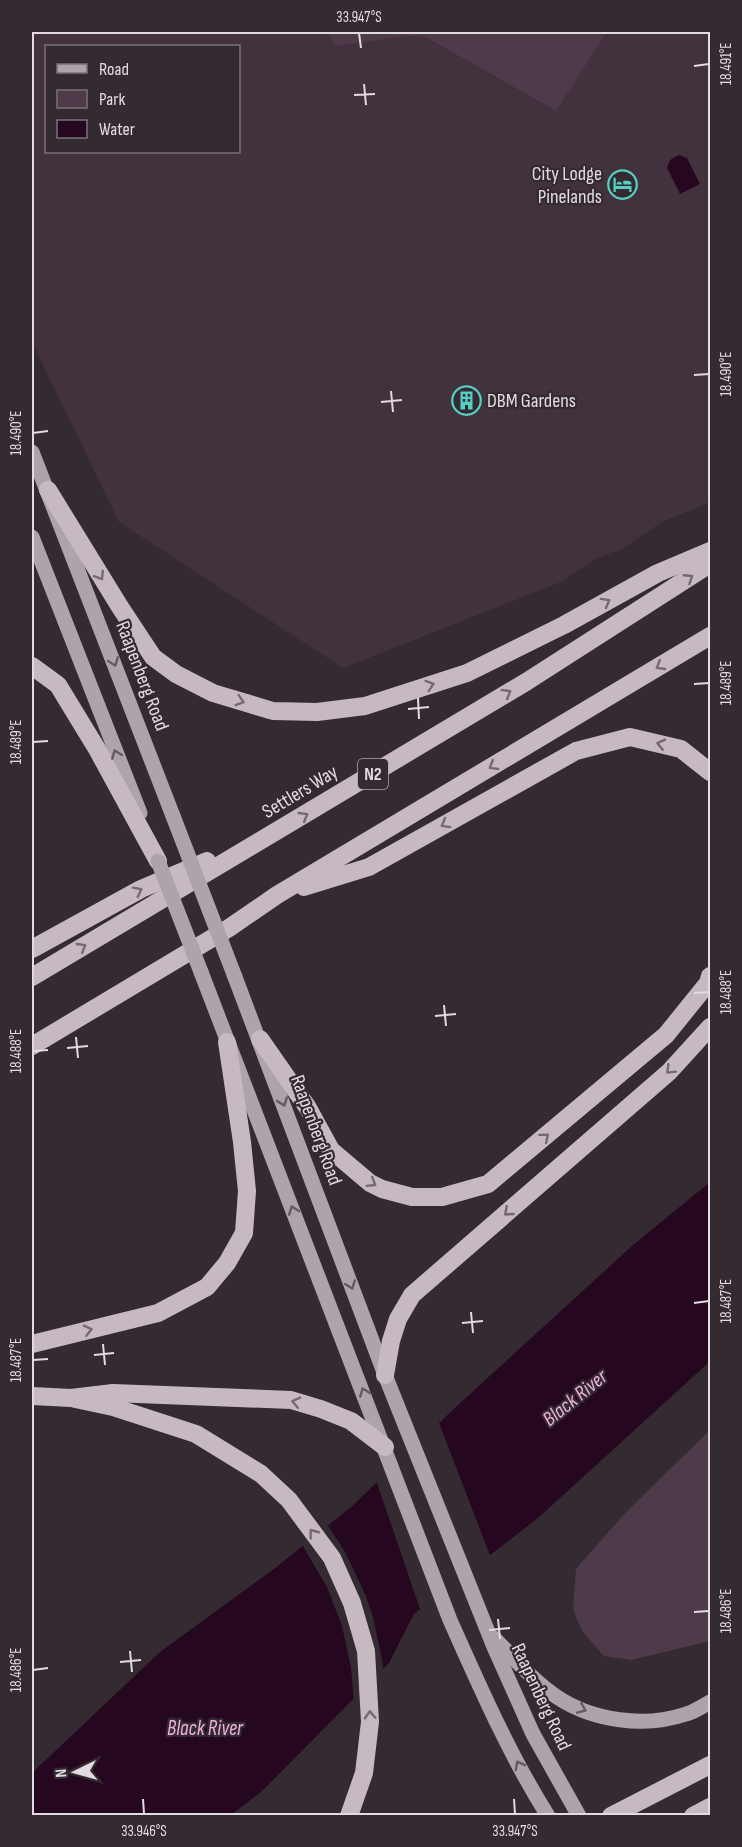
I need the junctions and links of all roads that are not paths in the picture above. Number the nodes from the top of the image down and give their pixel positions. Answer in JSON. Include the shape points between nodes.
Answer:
{"nodes":[{"id":1,"x":32,"y":452,"type":"edge"},
{"id":2,"x":48,"y":490,"type":"junction"},
{"id":3,"x":32,"y":537,"type":"edge"},
{"id":4,"x":711,"y":551,"type":"edge"},
{"id":5,"x":711,"y":564,"type":"edge"},
{"id":6,"x":711,"y":636,"type":"edge"},
{"id":7,"x":32,"y":666,"type":"edge"},
{"id":8,"x":711,"y":772,"type":"edge"},
{"id":9,"x":145,"y":832,"type":"junction"},
{"id":10,"x":274,"y":834,"type":"junction"},
{"id":11,"x":158,"y":861,"type":"joint"},
{"id":12,"x":277,"y":895,"type":"junction"},
{"id":13,"x":32,"y":949,"type":"edge"},
{"id":14,"x":711,"y":976,"type":"edge"},
{"id":15,"x":32,"y":977,"type":"edge"},
{"id":16,"x":711,"y":1027,"type":"edge"},
{"id":17,"x":260,"y":1038,"type":"junction"},
{"id":18,"x":227,"y":1042,"type":"junction"},
{"id":19,"x":32,"y":1046,"type":"edge"},
{"id":20,"x":32,"y":1344,"type":"edge"},
{"id":21,"x":385,"y":1376,"type":"junction"},
{"id":22,"x":32,"y":1396,"type":"edge"},
{"id":23,"x":71,"y":1398,"type":"junction"},
{"id":24,"x":386,"y":1450,"type":"junction"},
{"id":25,"x":489,"y":1633,"type":"junction"},
{"id":26,"x":711,"y":1702,"type":"edge"},
{"id":27,"x":711,"y":1765,"type":"edge"},
{"id":28,"x":711,"y":1807,"type":"edge"},
{"id":29,"x":349,"y":1815,"type":"edge"},
{"id":30,"x":548,"y":1815,"type":"edge"},
{"id":31,"x":579,"y":1815,"type":"edge"},
{"id":32,"x":611,"y":1815,"type":"edge"},
{"id":33,"x":693,"y":1815,"type":"edge"}],
"edges":[{"from":1,"to":2,"type":"main road","name":"Raapenberg Road"},
{"from":2,"to":4,"type":"highway","one_way":true,"via":[[153,657],[213,693],[273,711],[317,712],[365,706],[467,673],[658,573]]},
{"from":2,"to":17,"type":"main road","name":"Raapenberg Road","one_way":true,"bridge":true},
{"from":9,"to":3,"type":"main road","one_way":true},
{"from":10,"to":5,"type":"highway","name":"Settlers Way","number":"N2","one_way":true,"via":[[526,682]]},
{"from":6,"to":12,"type":"highway","one_way":true},
{"from":7,"to":9,"type":"highway","via":[[58,685]]},
{"from":8,"to":12,"type":"highway","one_way":true,"via":[[681,749],[630,737],[576,751],[369,867]]},
{"from":9,"to":11,"type":"highway"},
{"from":13,"to":10,"type":"highway","one_way":true,"via":[[141,889]]},
{"from":15,"to":10,"type":"highway","name":"Settlers Way","number":"N2","one_way":true},
{"from":11,"to":18,"type":"main road","bridge":true},
{"from":12,"to":19,"type":"highway"},
{"from":17,"to":14,"type":"highway","one_way":true,"via":[[331,1149],[370,1184],[412,1197],[442,1197],[488,1184],[666,1035]]},
{"from":16,"to":21,"type":"highway","one_way":true,"via":[[669,1072],[412,1295],[398,1319]]},
{"from":17,"to":21,"type":"main road","name":"Raapenberg Road","one_way":true},
{"from":20,"to":18,"type":"highway","one_way":true,"via":[[158,1313],[207,1287],[227,1263],[244,1233],[247,1191]]},
{"from":24,"to":18,"type":"main road","one_way":true},
{"from":21,"to":25,"type":"main road","name":"Raapenberg Road"},
{"from":22,"to":23,"type":"highway"},
{"from":24,"to":23,"type":"highway","one_way":true,"via":[[351,1421],[291,1400],[113,1393]]},
{"from":29,"to":23,"type":"highway","one_way":true,"via":[[364,1773],[370,1722],[366,1651],[352,1603],[332,1558],[289,1500],[261,1474],[196,1434]]},
{"from":30,"to":24,"type":"main road","one_way":true,"via":[[482,1693]]},
{"from":25,"to":26,"type":"main road","one_way":true,"via":[[541,1685],[585,1712],[616,1720],[648,1721],[686,1714]]},
{"from":25,"to":31,"type":"main road","name":"Raapenberg Road","via":[[533,1734]]},
{"from":27,"to":32,"type":"highway"},
{"from":28,"to":33,"type":"highway"}]}
